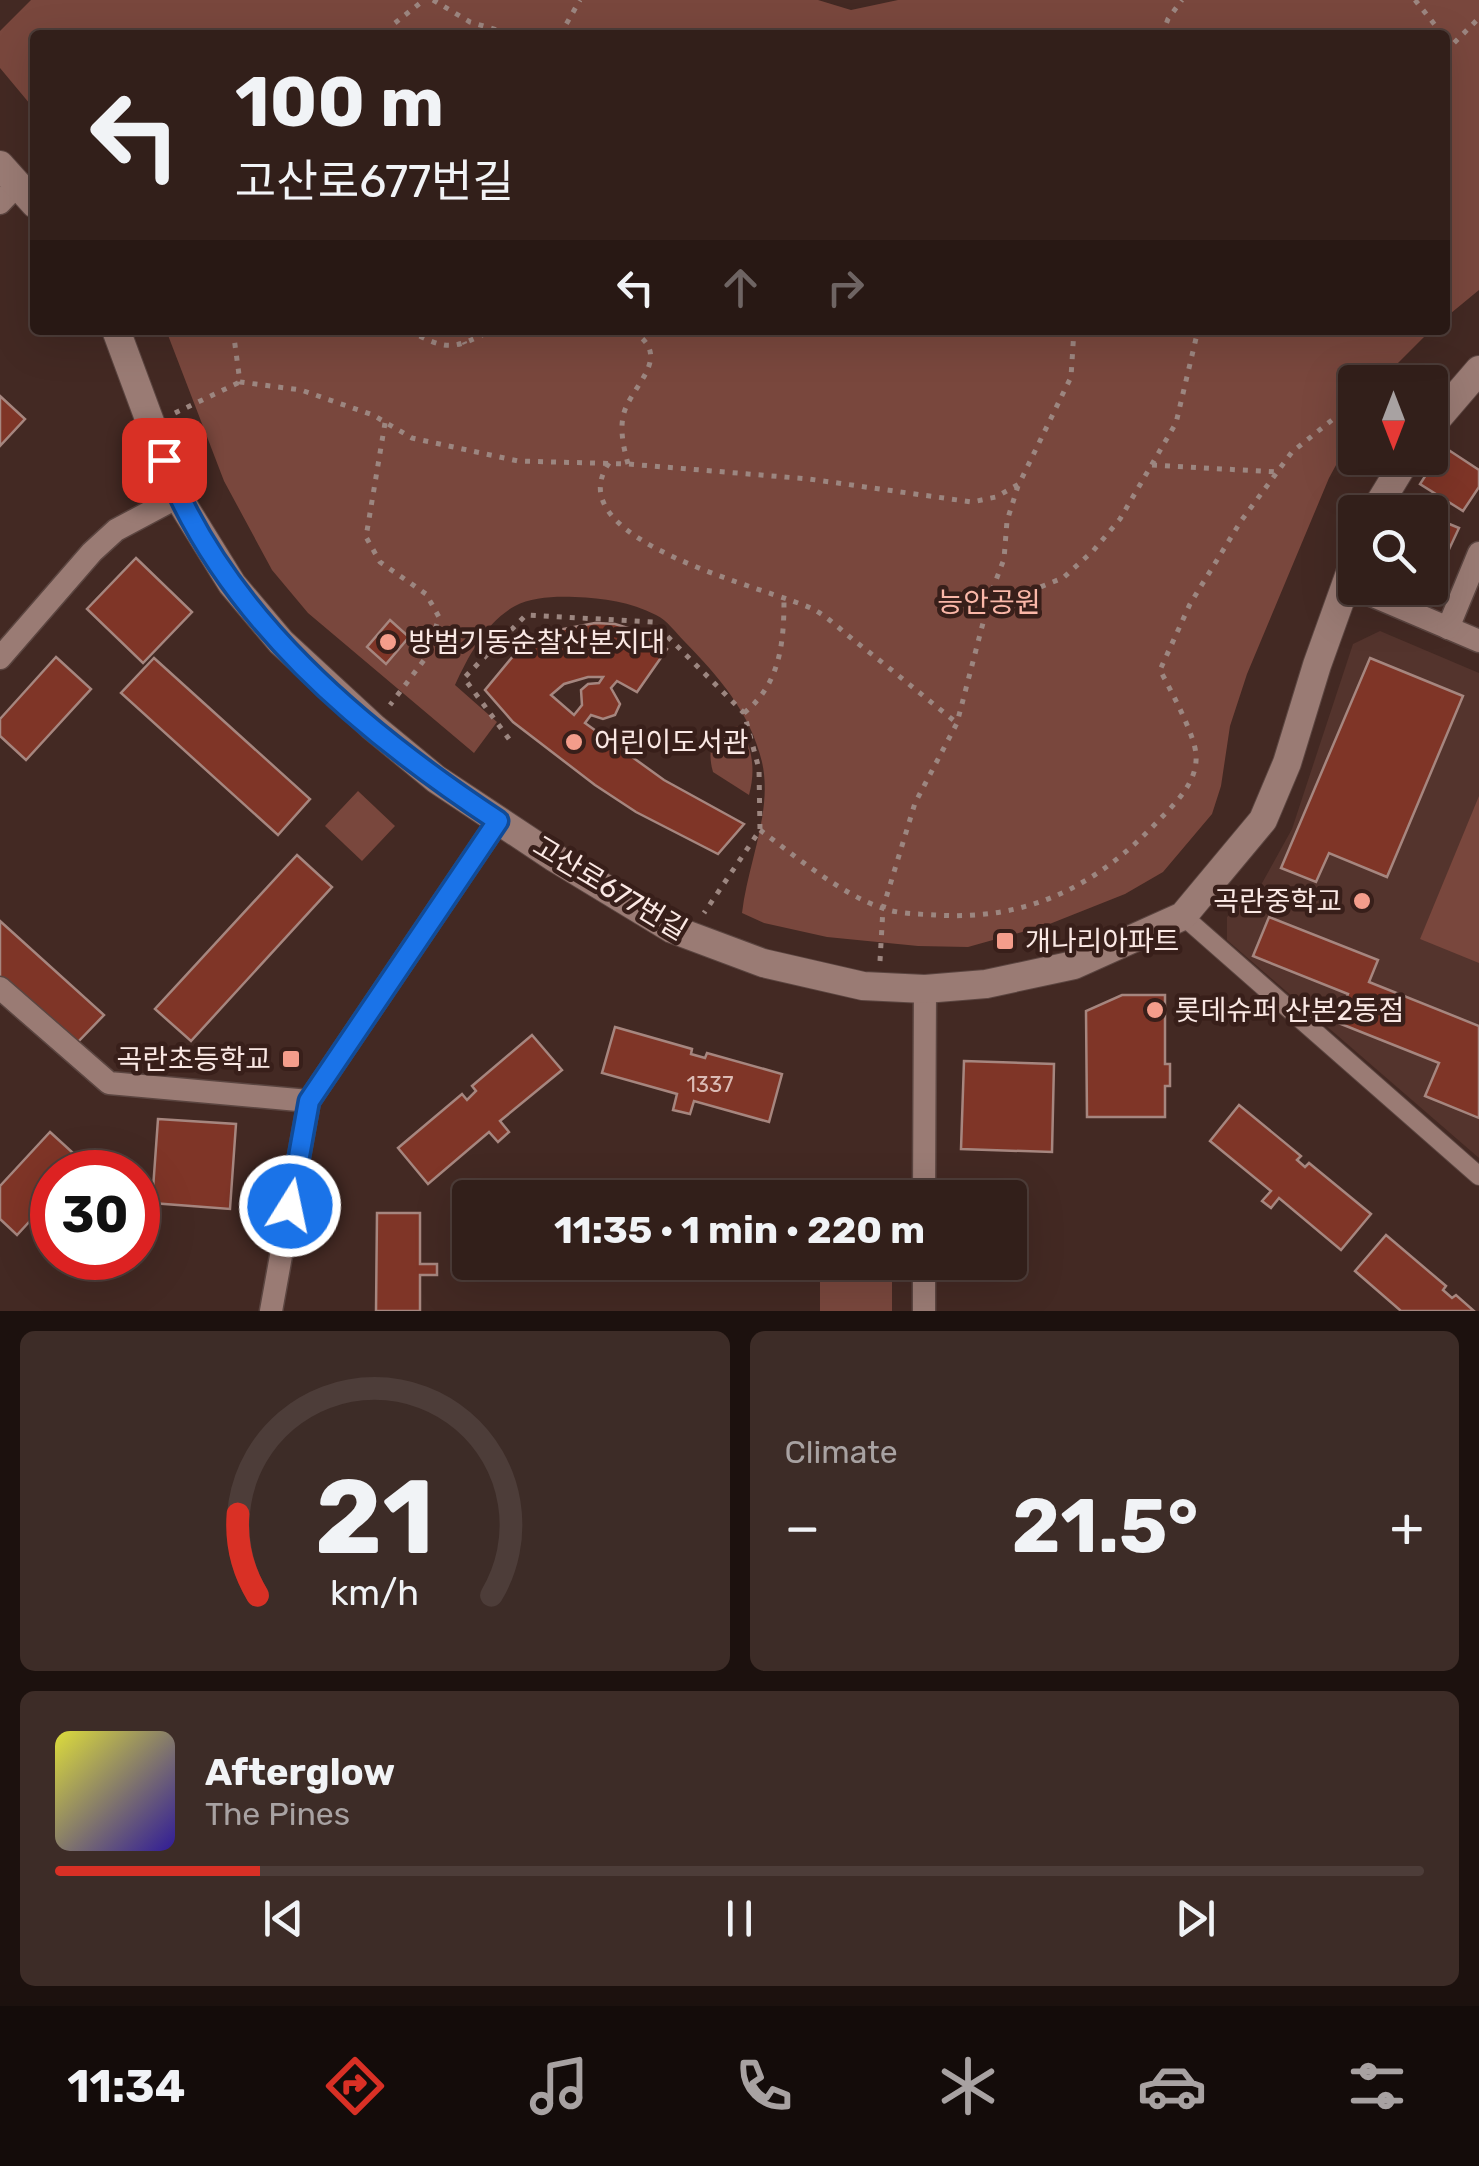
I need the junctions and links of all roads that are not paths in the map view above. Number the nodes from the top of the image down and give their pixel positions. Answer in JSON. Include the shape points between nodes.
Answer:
{"nodes":[{"id":1,"x":118,"y":335,"type":"edge"},
{"id":2,"x":1479,"y":370,"type":"edge"},
{"id":3,"x":1448,"y":405,"type":"edge"},
{"id":4,"x":178,"y":497,"type":"junction"},
{"id":5,"x":1479,"y":553,"type":"edge"},
{"id":6,"x":1339,"y":605,"type":"edge"},
{"id":7,"x":1408,"y":605,"type":"edge"},
{"id":8,"x":1448,"y":628,"type":"junction"},
{"id":9,"x":1479,"y":641,"type":"edge"},
{"id":10,"x":0,"y":658,"type":"edge"},
{"id":11,"x":498,"y":821,"type":"junction"},
{"id":12,"x":1184,"y":916,"type":"junction"},
{"id":13,"x":0,"y":988,"type":"edge"},
{"id":14,"x":925,"y":988,"type":"junction"},
{"id":15,"x":309,"y":1101,"type":"junction"},
{"id":16,"x":1479,"y":1176,"type":"edge"},
{"id":17,"x":924,"y":1180,"type":"edge"},
{"id":18,"x":924,"y":1280,"type":"edge"},
{"id":19,"x":271,"y":1311,"type":"edge"},
{"id":20,"x":924,"y":1311,"type":"edge"}],
"edges":[{"from":1,"to":4,"type":"street","name":"고산로677번길"},
{"from":2,"to":3,"type":"street"},
{"from":4,"to":10,"type":"street","via":[[116,530]]},
{"from":4,"to":11,"type":"street","name":"고산로677번길","via":[[232,584],[317,678],[436,780]]},
{"from":5,"to":8,"type":"street"},
{"from":6,"to":12,"type":"street","name":"고산로677번길","via":[[1263,820]]},
{"from":7,"to":8,"type":"street"},
{"from":8,"to":9,"type":"street"},
{"from":11,"to":14,"type":"street","name":"고산로677번길","via":[[688,936],[763,964],[863,986]]},
{"from":11,"to":15,"type":"street"},
{"from":12,"to":14,"type":"street","name":"고산로677번길","via":[[1074,965],[986,984]]},
{"from":12,"to":16,"type":"street"},
{"from":13,"to":15,"type":"street","via":[[109,1083]]},
{"from":14,"to":17,"type":"street"},
{"from":15,"to":19,"type":"street"},
{"from":18,"to":20,"type":"street"}]}
